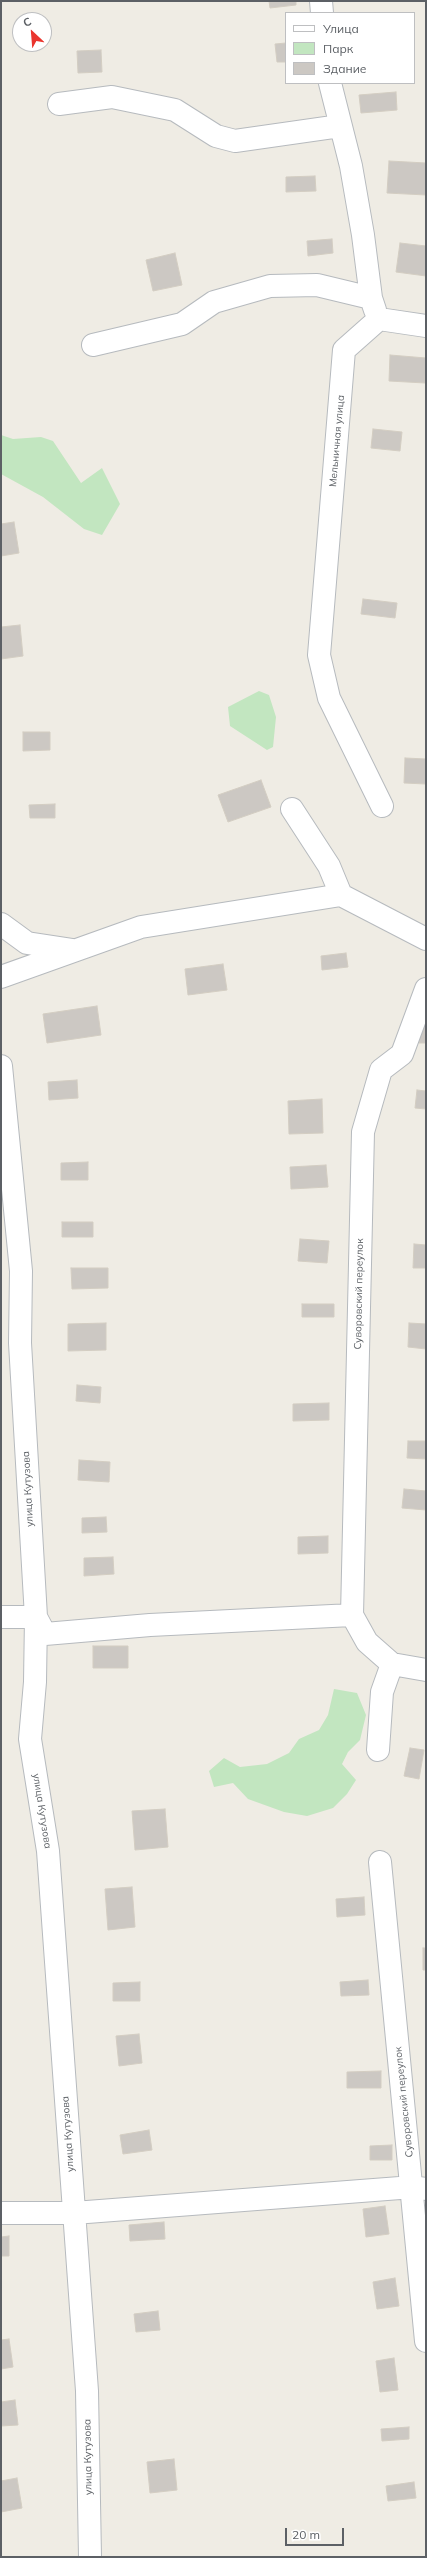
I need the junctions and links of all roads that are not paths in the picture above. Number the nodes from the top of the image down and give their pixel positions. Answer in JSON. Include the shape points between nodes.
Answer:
{"nodes":[{"id":1,"x":321,"y":1,"type":"edge"},
{"id":2,"x":322,"y":12,"type":"edge"},
{"id":3,"x":330,"y":84,"type":"edge"},
{"id":4,"x":59,"y":104,"type":"dead end"},
{"id":5,"x":340,"y":126,"type":"junction"},
{"id":6,"x":371,"y":298,"type":"junction"},
{"id":7,"x":378,"y":319,"type":"junction"},
{"id":8,"x":426,"y":326,"type":"edge"},
{"id":9,"x":93,"y":345,"type":"dead end"},
{"id":10,"x":382,"y":806,"type":"dead end"},
{"id":11,"x":292,"y":809,"type":"dead end"},
{"id":12,"x":341,"y":896,"type":"junction"},
{"id":13,"x":1,"y":924,"type":"edge"},
{"id":14,"x":426,"y":939,"type":"edge"},
{"id":15,"x":74,"y":950,"type":"junction"},
{"id":16,"x":1,"y":977,"type":"edge"},
{"id":17,"x":425,"y":994,"type":"edge"},
{"id":18,"x":1,"y":1066,"type":"edge"},
{"id":19,"x":352,"y":1615,"type":"junction"},
{"id":20,"x":1,"y":1617,"type":"edge"},
{"id":21,"x":36,"y":1617,"type":"junction"},
{"id":22,"x":392,"y":1664,"type":"junction"},
{"id":23,"x":426,"y":1670,"type":"edge"},
{"id":24,"x":378,"y":1750,"type":"dead end"},
{"id":25,"x":380,"y":1862,"type":"dead end"},
{"id":26,"x":419,"y":2188,"type":"edge"},
{"id":27,"x":1,"y":2213,"type":"edge"},
{"id":28,"x":74,"y":2213,"type":"junction"},
{"id":29,"x":426,"y":2341,"type":"edge"},
{"id":30,"x":90,"y":2557,"type":"edge"}],
"edges":[{"from":1,"to":2,"type":"street"},
{"from":3,"to":5,"type":"street"},
{"from":4,"to":5,"type":"street","via":[[112,97],[175,110],[216,136],[235,141]]},
{"from":5,"to":6,"type":"street","via":[[351,166],[364,235]]},
{"from":6,"to":7,"type":"street"},
{"from":6,"to":9,"type":"street","via":[[317,285],[270,286],[214,302],[182,324]]},
{"from":7,"to":8,"type":"street"},
{"from":7,"to":10,"type":"street","name":"Мельничная улица","via":[[344,350],[318,655],[329,698]]},
{"from":11,"to":12,"type":"street","via":[[328,866]]},
{"from":12,"to":14,"type":"street"},
{"from":12,"to":15,"type":"street","via":[[141,927]]},
{"from":13,"to":15,"type":"street","via":[[28,943]]},
{"from":15,"to":16,"type":"street"},
{"from":17,"to":19,"type":"street","name":"Суворовский переулок","via":[[402,1054],[381,1070],[363,1132]]},
{"from":18,"to":21,"type":"street","name":"улица Кутузова","via":[[21,1271],[20,1343]]},
{"from":19,"to":21,"type":"street","via":[[150,1625],[45,1634]]},
{"from":19,"to":22,"type":"street","via":[[367,1642]]},
{"from":20,"to":21,"type":"street"},
{"from":21,"to":28,"type":"street","name":"улица Кутузова","via":[[35,1682],[30,1739],[48,1851]]},
{"from":22,"to":23,"type":"street"},
{"from":22,"to":24,"type":"street","via":[[382,1692]]},
{"from":25,"to":26,"type":"street","name":"Суворовский переулок"},
{"from":26,"to":28,"type":"street"},
{"from":26,"to":29,"type":"street","name":"Суворовский переулок"},
{"from":27,"to":28,"type":"street"},
{"from":28,"to":30,"type":"street","name":"улица Кутузова","via":[[87,2391]]}]}
